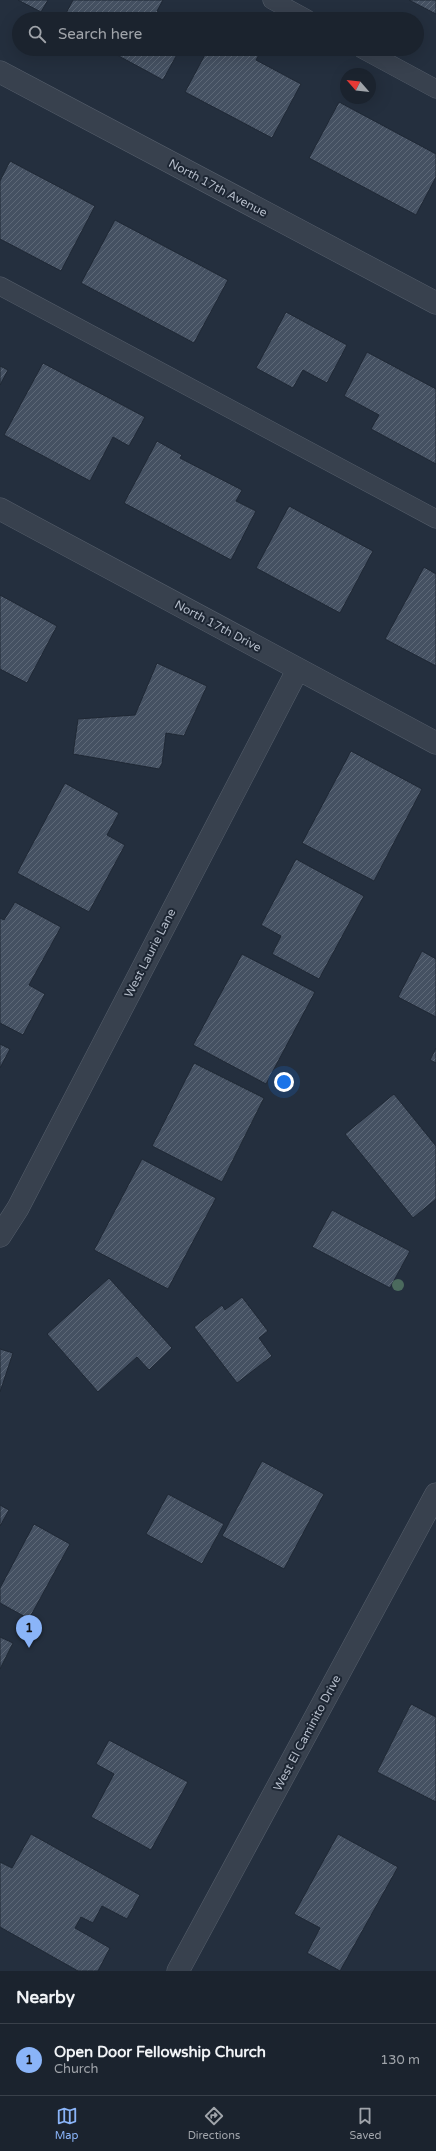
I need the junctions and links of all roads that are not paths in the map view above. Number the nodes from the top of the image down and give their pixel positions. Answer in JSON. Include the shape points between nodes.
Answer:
{"nodes":[{"id":1,"x":272,"y":0,"type":"edge"},
{"id":2,"x":294,"y":12,"type":"edge"},
{"id":3,"x":375,"y":56,"type":"edge"},
{"id":4,"x":0,"y":72,"type":"edge"},
{"id":5,"x":436,"y":89,"type":"edge"},
{"id":6,"x":0,"y":286,"type":"edge"},
{"id":7,"x":436,"y":303,"type":"edge"},
{"id":8,"x":0,"y":509,"type":"edge"},
{"id":9,"x":436,"y":519,"type":"edge"},
{"id":10,"x":298,"y":669,"type":"junction"},
{"id":11,"x":436,"y":743,"type":"edge"},
{"id":12,"x":0,"y":1236,"type":"edge"},
{"id":13,"x":436,"y":1494,"type":"edge"},
{"id":14,"x":178,"y":1971,"type":"edge"}],
"edges":[{"from":1,"to":2,"type":"lane"},
{"from":3,"to":5,"type":"lane"},
{"from":4,"to":7,"type":"street","name":"North 17th Avenue"},
{"from":6,"to":9,"type":"lane"},
{"from":8,"to":10,"type":"street","name":"North 17th Drive"},
{"from":10,"to":11,"type":"street","name":"North 17th Drive"},
{"from":10,"to":12,"type":"street","name":"West Laurie Lane","via":[[18,1208]]},
{"from":13,"to":14,"type":"street","name":"West El Caminito Drive"}]}
